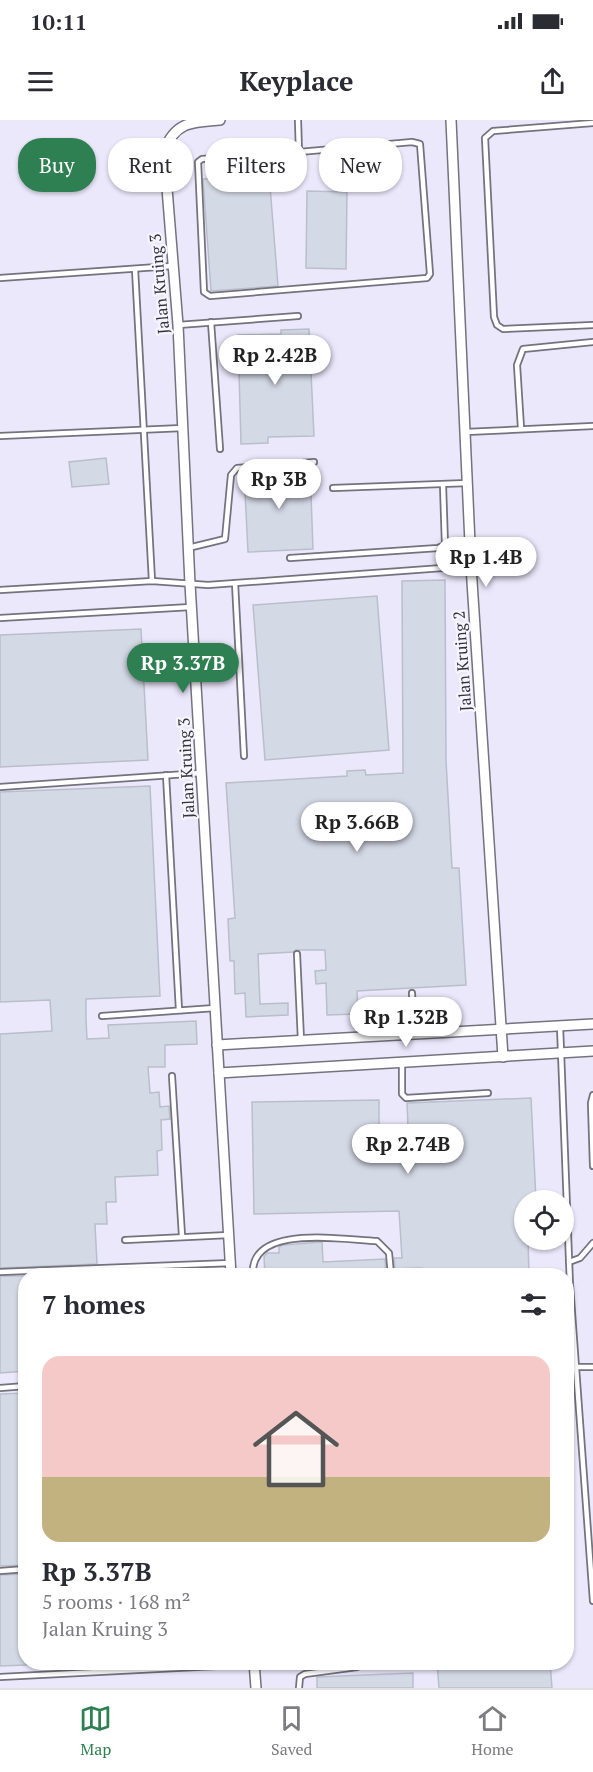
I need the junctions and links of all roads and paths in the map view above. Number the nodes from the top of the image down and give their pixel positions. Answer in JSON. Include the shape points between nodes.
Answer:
{"nodes":[{"id":1,"x":220,"y":120,"type":"edge"},
{"id":2,"x":298,"y":120,"type":"edge"},
{"id":3,"x":452,"y":120,"type":"edge"},
{"id":4,"x":593,"y":123,"type":"edge"},
{"id":5,"x":177,"y":124,"type":"edge"},
{"id":6,"x":299,"y":138,"type":"edge"},
{"id":7,"x":299,"y":152,"type":"joint"},
{"id":8,"x":172,"y":266,"type":"junction"},
{"id":9,"x":135,"y":269,"type":"junction"},
{"id":10,"x":0,"y":278,"type":"edge"},
{"id":11,"x":298,"y":316,"type":"dead end"},
{"id":12,"x":211,"y":322,"type":"junction"},
{"id":13,"x":178,"y":325,"type":"junction"},
{"id":14,"x":593,"y":325,"type":"edge"},
{"id":15,"x":593,"y":342,"type":"edge"},
{"id":16,"x":593,"y":426,"type":"edge"},
{"id":17,"x":183,"y":428,"type":"junction"},
{"id":18,"x":521,"y":428,"type":"junction"},
{"id":19,"x":146,"y":430,"type":"junction"},
{"id":20,"x":465,"y":432,"type":"junction"},
{"id":21,"x":0,"y":436,"type":"edge"},
{"id":22,"x":220,"y":449,"type":"dead end"},
{"id":23,"x":314,"y":462,"type":"dead end"},
{"id":24,"x":468,"y":483,"type":"junction"},
{"id":25,"x":443,"y":485,"type":"junction"},
{"id":26,"x":333,"y":488,"type":"dead end"},
{"id":27,"x":188,"y":548,"type":"junction"},
{"id":28,"x":290,"y":558,"type":"dead end"},
{"id":29,"x":471,"y":566,"type":"junction"},
{"id":30,"x":152,"y":582,"type":"junction"},
{"id":31,"x":235,"y":583,"type":"junction"},
{"id":32,"x":190,"y":584,"type":"junction"},
{"id":33,"x":0,"y":590,"type":"edge"},
{"id":34,"x":191,"y":607,"type":"junction"},
{"id":35,"x":0,"y":618,"type":"edge"},
{"id":36,"x":244,"y":756,"type":"dead end"},
{"id":37,"x":201,"y":773,"type":"junction"},
{"id":38,"x":166,"y":775,"type":"junction"},
{"id":39,"x":0,"y":787,"type":"edge"},
{"id":40,"x":297,"y":954,"type":"dead end"},
{"id":41,"x":412,"y":993,"type":"dead end"},
{"id":42,"x":215,"y":1008,"type":"junction"},
{"id":43,"x":179,"y":1010,"type":"junction"},
{"id":44,"x":102,"y":1016,"type":"dead end"},
{"id":45,"x":593,"y":1024,"type":"edge"},
{"id":46,"x":560,"y":1026,"type":"junction"},
{"id":47,"x":501,"y":1029,"type":"junction"},
{"id":48,"x":414,"y":1034,"type":"junction"},
{"id":49,"x":301,"y":1040,"type":"junction"},
{"id":50,"x":218,"y":1045,"type":"junction"},
{"id":51,"x":593,"y":1051,"type":"edge"},
{"id":52,"x":563,"y":1053,"type":"junction"},
{"id":53,"x":503,"y":1057,"type":"junction"},
{"id":54,"x":402,"y":1063,"type":"junction"},
{"id":55,"x":219,"y":1073,"type":"junction"},
{"id":56,"x":172,"y":1076,"type":"dead end"},
{"id":57,"x":488,"y":1093,"type":"dead end"},
{"id":58,"x":593,"y":1095,"type":"edge"},
{"id":59,"x":593,"y":1166,"type":"edge"},
{"id":60,"x":229,"y":1235,"type":"junction"},
{"id":61,"x":182,"y":1236,"type":"junction"},
{"id":62,"x":125,"y":1240,"type":"dead end"},
{"id":63,"x":593,"y":1243,"type":"edge"},
{"id":64,"x":569,"y":1262,"type":"junction"},
{"id":65,"x":231,"y":1263,"type":"junction"},
{"id":66,"x":103,"y":1268,"type":"edge"},
{"id":67,"x":231,"y":1268,"type":"edge"},
{"id":68,"x":252,"y":1268,"type":"edge"},
{"id":69,"x":390,"y":1268,"type":"edge"},
{"id":70,"x":569,"y":1268,"type":"edge"},
{"id":71,"x":18,"y":1271,"type":"edge"},
{"id":72,"x":0,"y":1272,"type":"edge"},
{"id":73,"x":574,"y":1353,"type":"edge"},
{"id":74,"x":575,"y":1367,"type":"junction"},
{"id":75,"x":593,"y":1367,"type":"edge"},
{"id":76,"x":18,"y":1387,"type":"edge"},
{"id":77,"x":0,"y":1388,"type":"edge"},
{"id":78,"x":18,"y":1570,"type":"edge"},
{"id":79,"x":0,"y":1571,"type":"edge"},
{"id":80,"x":593,"y":1601,"type":"edge"},
{"id":81,"x":127,"y":1670,"type":"edge"},
{"id":82,"x":255,"y":1670,"type":"edge"},
{"id":83,"x":335,"y":1670,"type":"edge"},
{"id":84,"x":0,"y":1677,"type":"edge"},
{"id":85,"x":256,"y":1688,"type":"edge"},
{"id":86,"x":299,"y":1688,"type":"edge"}],
"edges":[{"from":1,"to":5,"type":"street","name":"Jalan Kruing 3"},
{"from":2,"to":6,"type":"lane"},
{"from":3,"to":20,"type":"street","name":"Jalan Kruing 2"},
{"from":4,"to":14,"type":"lane","via":[[493,131],[485,138],[497,325],[503,329]]},
{"from":5,"to":8,"type":"street","name":"Jalan Kruing 3","via":[[164,151]]},
{"from":7,"to":7,"type":"lane","via":[[198,162],[204,292],[210,296],[427,278],[430,274],[420,144]]},
{"from":8,"to":9,"type":"lane"},
{"from":8,"to":13,"type":"street","name":"Jalan Kruing 3"},
{"from":9,"to":10,"type":"lane"},
{"from":9,"to":19,"type":"lane"},
{"from":11,"to":12,"type":"lane"},
{"from":12,"to":13,"type":"lane"},
{"from":12,"to":22,"type":"lane"},
{"from":13,"to":17,"type":"street","name":"Jalan Kruing 3"},
{"from":15,"to":18,"type":"lane","via":[[523,348],[517,365]]},
{"from":16,"to":18,"type":"lane"},
{"from":17,"to":19,"type":"lane"},
{"from":17,"to":27,"type":"street","name":"Jalan Kruing 3"},
{"from":18,"to":20,"type":"lane"},
{"from":19,"to":21,"type":"lane"},
{"from":19,"to":30,"type":"lane"},
{"from":20,"to":24,"type":"street","name":"Jalan Kruing 2"},
{"from":23,"to":27,"type":"lane","via":[[237,468],[231,475],[225,539]]},
{"from":24,"to":25,"type":"lane"},
{"from":24,"to":29,"type":"street","name":"Jalan Kruing 2"},
{"from":25,"to":26,"type":"lane"},
{"from":25,"to":28,"type":"lane","via":[[445,545]]},
{"from":27,"to":32,"type":"street","name":"Jalan Kruing 3"},
{"from":29,"to":31,"type":"lane"},
{"from":29,"to":47,"type":"street","name":"Jalan Kruing 2"},
{"from":30,"to":32,"type":"lane"},
{"from":30,"to":33,"type":"lane"},
{"from":31,"to":32,"type":"lane"},
{"from":31,"to":36,"type":"lane"},
{"from":32,"to":34,"type":"street","name":"Jalan Kruing 3"},
{"from":34,"to":35,"type":"lane"},
{"from":34,"to":37,"type":"street","name":"Jalan Kruing 3"},
{"from":37,"to":38,"type":"lane"},
{"from":37,"to":42,"type":"street","name":"Jalan Kruing 3"},
{"from":38,"to":39,"type":"lane"},
{"from":38,"to":43,"type":"lane"},
{"from":40,"to":49,"type":"lane"},
{"from":41,"to":48,"type":"lane"},
{"from":42,"to":43,"type":"lane"},
{"from":42,"to":50,"type":"street","name":"Jalan Kruing 3"},
{"from":43,"to":44,"type":"lane"},
{"from":45,"to":46,"type":"street"},
{"from":46,"to":47,"type":"street"},
{"from":46,"to":52,"type":"lane"},
{"from":47,"to":48,"type":"street"},
{"from":47,"to":53,"type":"street","name":"Jalan Kruing 2"},
{"from":48,"to":49,"type":"street"},
{"from":49,"to":50,"type":"street"},
{"from":50,"to":55,"type":"street","name":"Jalan Kruing 3"},
{"from":51,"to":52,"type":"street"},
{"from":52,"to":53,"type":"street"},
{"from":52,"to":64,"type":"lane"},
{"from":53,"to":54,"type":"street"},
{"from":54,"to":55,"type":"street"},
{"from":54,"to":57,"type":"lane","via":[[402,1094],[406,1098]]},
{"from":55,"to":60,"type":"street","name":"Jalan Kruing 3"},
{"from":56,"to":61,"type":"lane"},
{"from":58,"to":59,"type":"lane"},
{"from":60,"to":61,"type":"lane"},
{"from":60,"to":65,"type":"street","name":"Jalan Kruing 3"},
{"from":61,"to":62,"type":"lane"},
{"from":63,"to":64,"type":"lane","via":[[580,1258]]},
{"from":64,"to":70,"type":"lane"},
{"from":65,"to":66,"type":"lane"},
{"from":65,"to":67,"type":"street","name":"Jalan Kruing 3"},
{"from":68,"to":69,"type":"lane","via":[[255,1257],[267,1246],[279,1240],[308,1239],[377,1241],[388,1253]]},
{"from":71,"to":72,"type":"lane"},
{"from":73,"to":74,"type":"lane"},
{"from":74,"to":75,"type":"lane"},
{"from":74,"to":80,"type":"lane"},
{"from":76,"to":77,"type":"lane"},
{"from":78,"to":79,"type":"lane"},
{"from":81,"to":84,"type":"lane"},
{"from":82,"to":85,"type":"street"},
{"from":83,"to":86,"type":"lane","via":[[305,1674],[300,1677]]}]}
